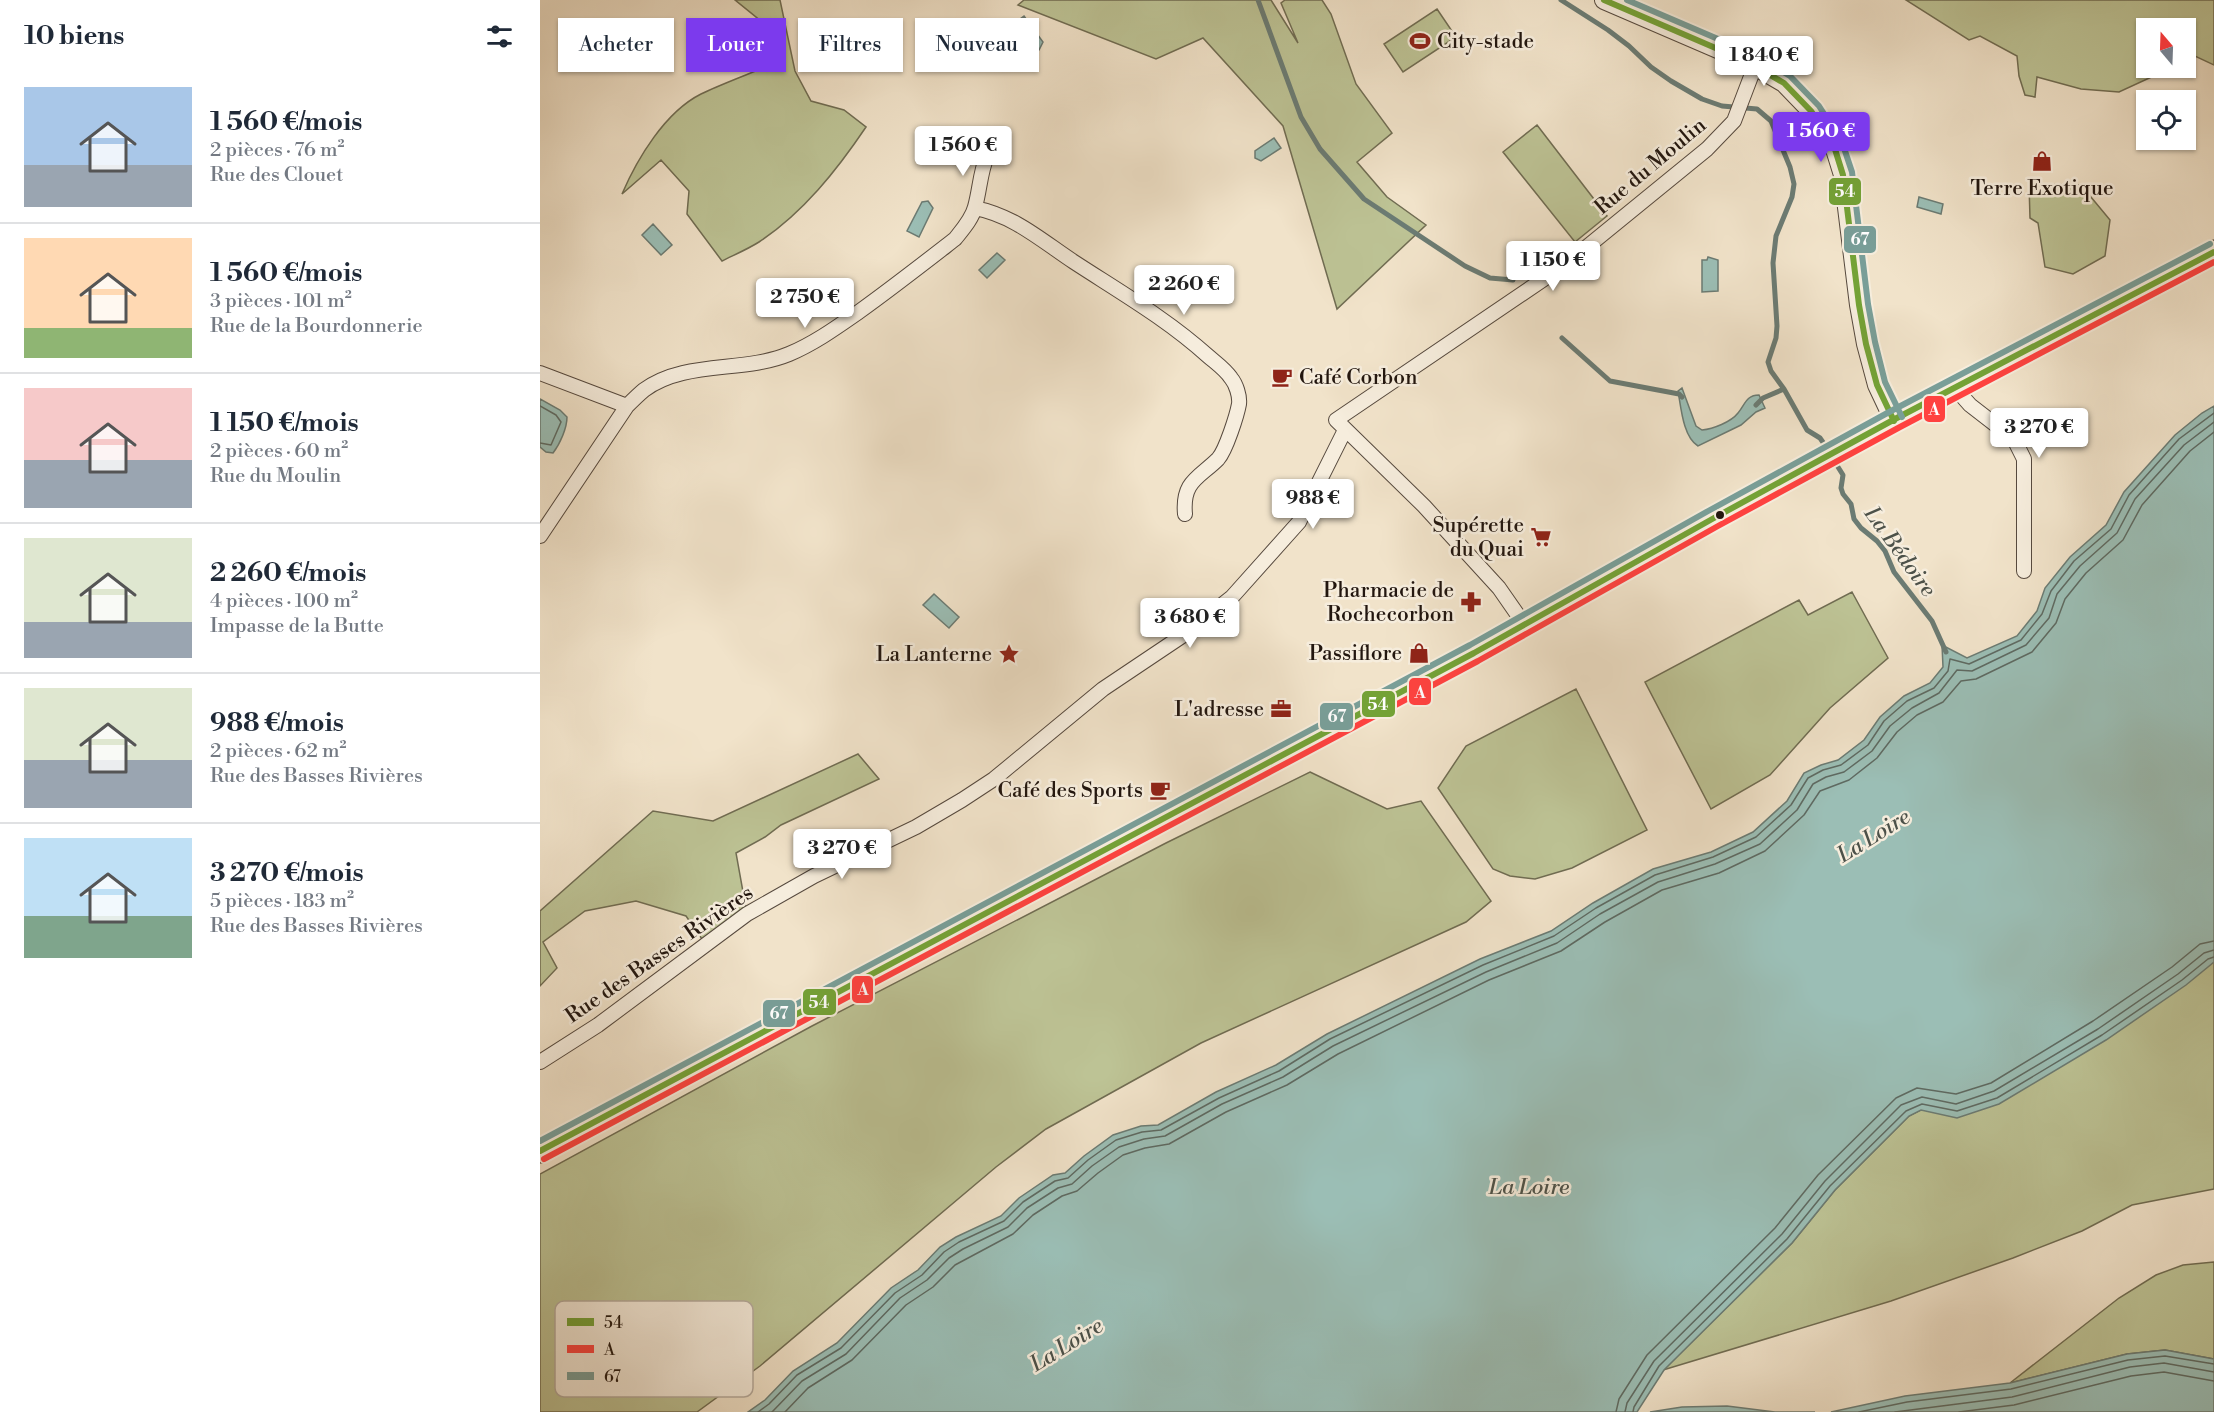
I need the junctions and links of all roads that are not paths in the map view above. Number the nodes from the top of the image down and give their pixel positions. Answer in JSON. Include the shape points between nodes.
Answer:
{"nodes":[{"id":1,"x":1604,"y":0,"type":"edge"},
{"id":2,"x":1755,"y":66,"type":"junction"},
{"id":3,"x":987,"y":156,"type":"dead end"},
{"id":4,"x":975,"y":208,"type":"junction"},
{"id":5,"x":2214,"y":252,"type":"edge"},
{"id":6,"x":540,"y":373,"type":"edge"},
{"id":7,"x":1955,"y":387,"type":"junction"},
{"id":8,"x":627,"y":406,"type":"junction"},
{"id":9,"x":1894,"y":421,"type":"junction"},
{"id":10,"x":1341,"y":425,"type":"junction"},
{"id":11,"x":1185,"y":514,"type":"dead end"},
{"id":12,"x":540,"y":536,"type":"edge"},
{"id":13,"x":2024,"y":570,"type":"dead end"},
{"id":14,"x":1524,"y":624,"type":"junction"},
{"id":15,"x":540,"y":1062,"type":"edge"},
{"id":16,"x":540,"y":1151,"type":"edge"}],
"edges":[{"from":1,"to":2,"type":"street"},
{"from":2,"to":9,"type":"street","via":[[1784,83],[1811,111],[1834,146],[1843,175],[1866,344],[1876,385]]},
{"from":2,"to":10,"type":"street","name":"Rue du Moulin","via":[[1734,121],[1707,149],[1566,264],[1418,362]]},
{"from":3,"to":4,"type":"street"},
{"from":4,"to":8,"type":"street","via":[[955,239],[807,346],[767,361],[665,379]]},
{"from":4,"to":11,"type":"street","via":[[1020,224],[1133,298],[1230,376],[1239,404],[1223,452],[1189,486]]},
{"from":5,"to":7,"type":"main road"},
{"from":6,"to":8,"type":"street"},
{"from":7,"to":9,"type":"main road"},
{"from":7,"to":13,"type":"street","via":[[1970,405],[2010,436],[2024,459]]},
{"from":8,"to":12,"type":"street"},
{"from":9,"to":14,"type":"main road"},
{"from":10,"to":14,"type":"street","via":[[1424,506],[1499,588]]},
{"from":10,"to":15,"type":"street","name":"Rue des Basses Rivières","via":[[1299,522],[1232,597],[1188,632],[1103,689],[978,789],[916,827],[814,876],[747,914],[598,1025]]},
{"from":14,"to":16,"type":"main road"}]}
